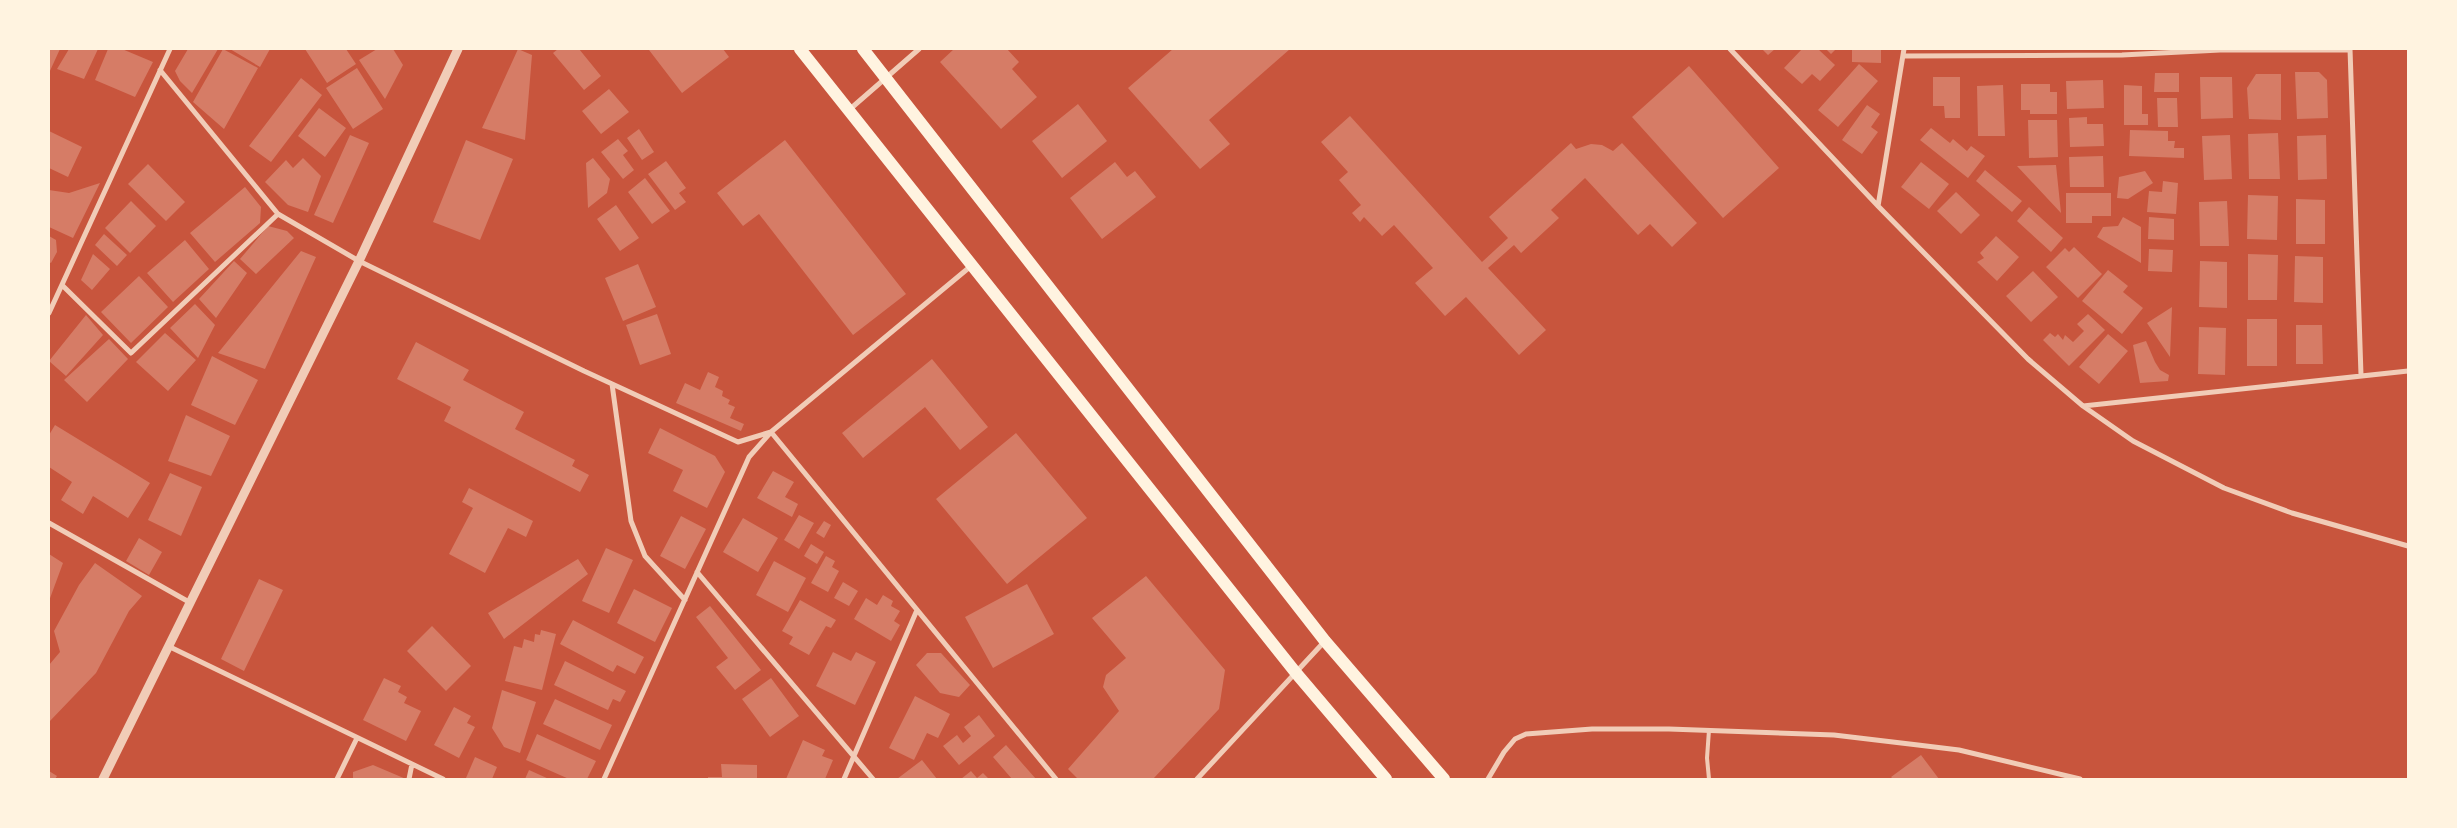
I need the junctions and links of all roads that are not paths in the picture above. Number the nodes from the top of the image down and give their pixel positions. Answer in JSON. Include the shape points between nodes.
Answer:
{"nodes":[{"id":1,"x":170,"y":49,"type":"edge"},
{"id":2,"x":458,"y":49,"type":"edge"},
{"id":3,"x":800,"y":49,"type":"edge"},
{"id":4,"x":863,"y":49,"type":"edge"},
{"id":5,"x":918,"y":49,"type":"edge"},
{"id":6,"x":1730,"y":49,"type":"edge"},
{"id":7,"x":1904,"y":49,"type":"edge"},
{"id":8,"x":2350,"y":49,"type":"edge"},
{"id":9,"x":2220,"y":50,"type":"edge"},
{"id":10,"x":2122,"y":52,"type":"edge"},
{"id":11,"x":1904,"y":56,"type":"junction"},
{"id":12,"x":160,"y":70,"type":"junction"},
{"id":13,"x":886,"y":76,"type":"junction"},
{"id":14,"x":849,"y":111,"type":"junction"},
{"id":15,"x":1878,"y":206,"type":"junction"},
{"id":16,"x":278,"y":214,"type":"junction"},
{"id":17,"x":359,"y":261,"type":"junction"},
{"id":18,"x":974,"y":264,"type":"junction"},
{"id":19,"x":62,"y":284,"type":"junction"},
{"id":20,"x":49,"y":313,"type":"edge"},
{"id":21,"x":2408,"y":371,"type":"edge"},
{"id":22,"x":2361,"y":375,"type":"junction"},
{"id":23,"x":612,"y":384,"type":"junction"},
{"id":24,"x":2083,"y":406,"type":"junction"},
{"id":25,"x":771,"y":432,"type":"junction"},
{"id":26,"x":49,"y":523,"type":"edge"},
{"id":27,"x":2408,"y":546,"type":"edge"},
{"id":28,"x":698,"y":572,"type":"junction"},
{"id":29,"x":685,"y":600,"type":"junction"},
{"id":30,"x":189,"y":602,"type":"junction"},
{"id":31,"x":917,"y":610,"type":"junction"},
{"id":32,"x":1325,"y":641,"type":"junction"},
{"id":33,"x":168,"y":646,"type":"junction"},
{"id":34,"x":1296,"y":673,"type":"junction"},
{"id":35,"x":1709,"y":730,"type":"junction"},
{"id":36,"x":357,"y":738,"type":"junction"},
{"id":37,"x":854,"y":755,"type":"junction"},
{"id":38,"x":412,"y":764,"type":"junction"},
{"id":39,"x":103,"y":779,"type":"edge"},
{"id":40,"x":337,"y":779,"type":"edge"},
{"id":41,"x":409,"y":779,"type":"edge"},
{"id":42,"x":443,"y":779,"type":"edge"},
{"id":43,"x":604,"y":779,"type":"edge"},
{"id":44,"x":844,"y":779,"type":"edge"},
{"id":45,"x":874,"y":779,"type":"edge"},
{"id":46,"x":1056,"y":779,"type":"edge"},
{"id":47,"x":1197,"y":779,"type":"edge"},
{"id":48,"x":1386,"y":779,"type":"edge"},
{"id":49,"x":1444,"y":779,"type":"edge"},
{"id":50,"x":1488,"y":779,"type":"edge"},
{"id":51,"x":1709,"y":779,"type":"edge"},
{"id":52,"x":2080,"y":779,"type":"edge"}],
"edges":[{"from":1,"to":12,"type":"street"},
{"from":2,"to":17,"type":"street"},
{"from":3,"to":14,"type":"main road"},
{"from":4,"to":13,"type":"main road"},
{"from":5,"to":13,"type":"street"},
{"from":6,"to":15,"type":"street"},
{"from":7,"to":11,"type":"street"},
{"from":8,"to":9,"type":"street"},
{"from":8,"to":22,"type":"street"},
{"from":9,"to":10,"type":"street"},
{"from":10,"to":11,"type":"street"},
{"from":11,"to":15,"type":"street"},
{"from":12,"to":16,"type":"street"},
{"from":12,"to":19,"type":"street"},
{"from":13,"to":14,"type":"street"},
{"from":13,"to":32,"type":"main road"},
{"from":14,"to":18,"type":"main road"},
{"from":15,"to":24,"type":"street","via":[[2028,360]]},
{"from":16,"to":17,"type":"street"},
{"from":16,"to":19,"type":"street","via":[[131,353]]},
{"from":17,"to":23,"type":"street"},
{"from":17,"to":30,"type":"street"},
{"from":18,"to":25,"type":"street"},
{"from":18,"to":34,"type":"main road"},
{"from":19,"to":20,"type":"street"},
{"from":21,"to":22,"type":"street"},
{"from":22,"to":24,"type":"street"},
{"from":23,"to":25,"type":"street","via":[[738,442]]},
{"from":23,"to":29,"type":"street","via":[[631,521],[644,556]]},
{"from":24,"to":27,"type":"street","via":[[2134,441],[2224,488],[2292,513]]},
{"from":25,"to":28,"type":"street","via":[[749,457]]},
{"from":25,"to":31,"type":"street"},
{"from":26,"to":30,"type":"street"},
{"from":28,"to":29,"type":"street"},
{"from":28,"to":37,"type":"street"},
{"from":29,"to":43,"type":"street"},
{"from":30,"to":33,"type":"street"},
{"from":31,"to":37,"type":"street"},
{"from":31,"to":46,"type":"street"},
{"from":32,"to":34,"type":"street"},
{"from":32,"to":49,"type":"main road"},
{"from":33,"to":36,"type":"street"},
{"from":33,"to":39,"type":"street"},
{"from":34,"to":47,"type":"street"},
{"from":34,"to":48,"type":"main road"},
{"from":35,"to":50,"type":"street","via":[[1592,729],[1526,734],[1515,739],[1504,752]]},
{"from":35,"to":51,"type":"lane"},
{"from":35,"to":52,"type":"street","via":[[1834,736],[1943,748]]},
{"from":36,"to":38,"type":"street"},
{"from":36,"to":40,"type":"street"},
{"from":37,"to":44,"type":"street"},
{"from":37,"to":45,"type":"street"},
{"from":38,"to":41,"type":"street"},
{"from":38,"to":42,"type":"street"}]}
